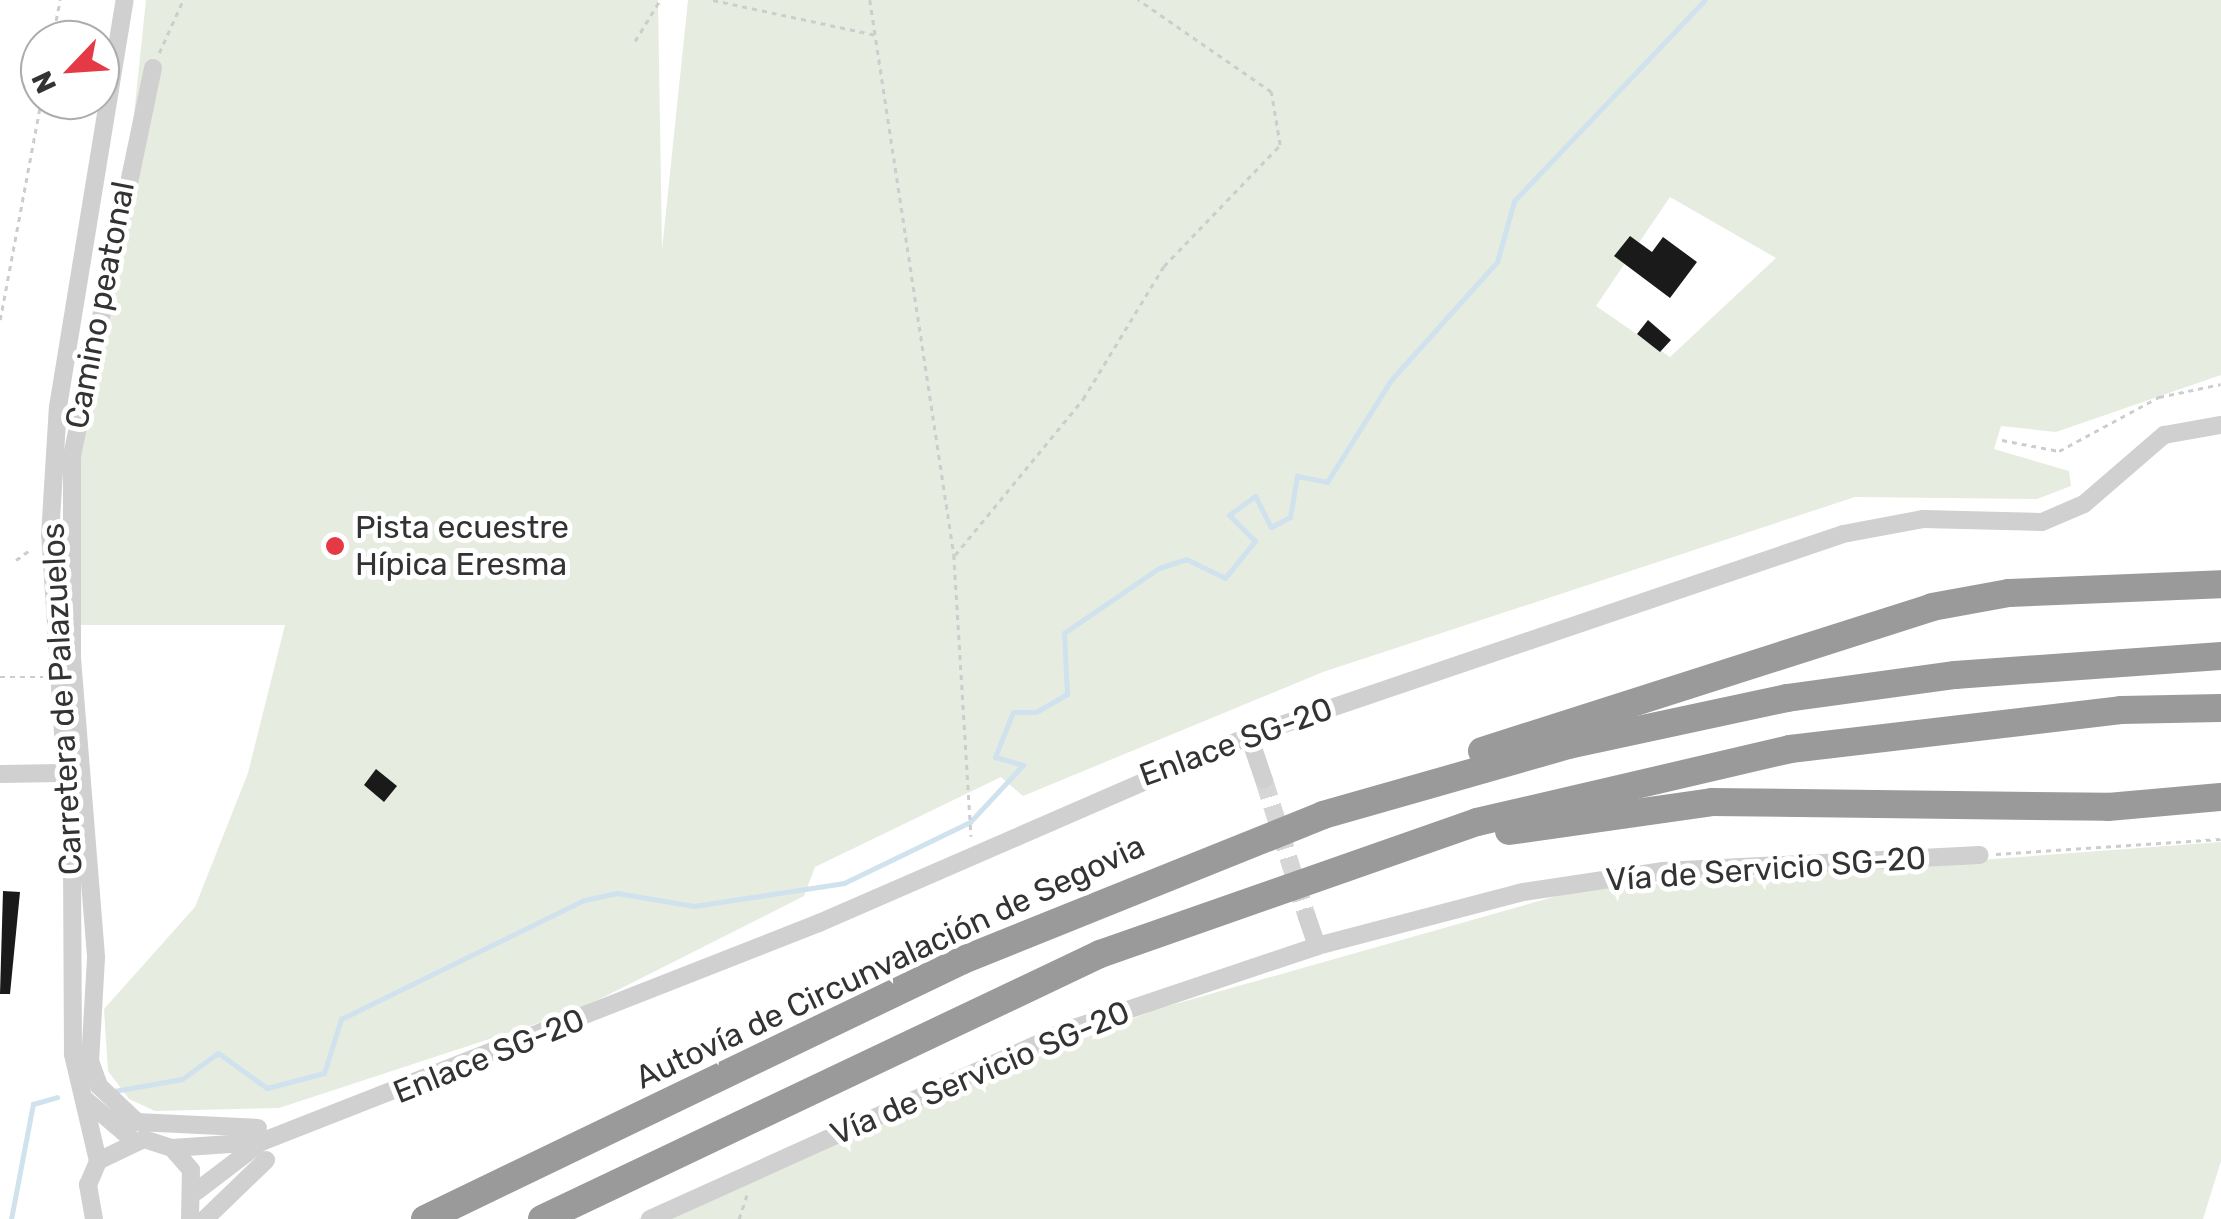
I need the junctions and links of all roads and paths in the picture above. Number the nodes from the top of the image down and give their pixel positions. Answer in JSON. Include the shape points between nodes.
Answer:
{"nodes":[{"id":1,"x":125,"y":0,"type":"edge"},
{"id":2,"x":183,"y":0,"type":"edge"},
{"id":3,"x":660,"y":0,"type":"edge"},
{"id":4,"x":713,"y":0,"type":"edge"},
{"id":5,"x":870,"y":0,"type":"edge"},
{"id":6,"x":1138,"y":0,"type":"edge"},
{"id":7,"x":876,"y":35,"type":"junction"},
{"id":8,"x":636,"y":41,"type":"dead end"},
{"id":9,"x":120,"y":53,"type":"edge"},
{"id":10,"x":152,"y":68,"type":"junction"},
{"id":11,"x":120,"y":92,"type":"edge"},
{"id":12,"x":37,"y":120,"type":"edge"},
{"id":13,"x":111,"y":120,"type":"edge"},
{"id":14,"x":0,"y":320,"type":"edge"},
{"id":15,"x":2221,"y":384,"type":"edge"},
{"id":16,"x":2221,"y":425,"type":"edge"},
{"id":17,"x":2002,"y":440,"type":"dead end"},
{"id":18,"x":954,"y":555,"type":"junction"},
{"id":19,"x":2221,"y":584,"type":"edge"},
{"id":20,"x":2221,"y":656,"type":"edge"},
{"id":21,"x":0,"y":677,"type":"edge"},
{"id":22,"x":54,"y":678,"type":"junction"},
{"id":23,"x":2221,"y":708,"type":"edge"},
{"id":24,"x":1248,"y":736,"type":"junction"},
{"id":25,"x":62,"y":772,"type":"junction"},
{"id":26,"x":0,"y":774,"type":"edge"},
{"id":27,"x":1264,"y":780,"type":"tunnel mouth"},
{"id":28,"x":2221,"y":798,"type":"edge"},
{"id":29,"x":1323,"y":815,"type":"junction"},
{"id":30,"x":2221,"y":840,"type":"edge"},
{"id":31,"x":972,"y":853,"type":"junction"},
{"id":32,"x":1980,"y":855,"type":"joint"},
{"id":33,"x":1318,"y":872,"type":"junction"},
{"id":34,"x":1308,"y":917,"type":"tunnel mouth"},
{"id":35,"x":1317,"y":946,"type":"junction"},
{"id":36,"x":86,"y":1101,"type":"junction"},
{"id":37,"x":133,"y":1140,"type":"junction"},
{"id":38,"x":262,"y":1143,"type":"junction"},
{"id":39,"x":172,"y":1148,"type":"junction"},
{"id":40,"x":98,"y":1160,"type":"junction"},
{"id":41,"x":197,"y":1192,"type":"junction"},
{"id":42,"x":94,"y":1219,"type":"edge"},
{"id":43,"x":190,"y":1219,"type":"edge"},
{"id":44,"x":205,"y":1219,"type":"edge"},
{"id":45,"x":425,"y":1219,"type":"edge"},
{"id":46,"x":542,"y":1219,"type":"edge"},
{"id":47,"x":650,"y":1219,"type":"edge"}],
"edges":[{"from":1,"to":9,"type":"street","name":"Carretera de Palazuelos"},
{"from":2,"to":10,"type":"path"},
{"from":3,"to":8,"type":"path"},
{"from":4,"to":7,"type":"path"},
{"from":5,"to":7,"type":"path"},
{"from":6,"to":18,"type":"path","via":[[1270,92],[1280,146],[1164,266],[1083,400]]},
{"from":7,"to":18,"type":"path"},
{"from":10,"to":11,"type":"street"},
{"from":10,"to":38,"type":"street","name":"Camino peatonal","via":[[72,457],[71,640],[96,958],[90,1061],[99,1086],[137,1122]]},
{"from":12,"to":14,"type":"path"},
{"from":13,"to":22,"type":"street","name":"Carretera de Palazuelos","via":[[58,407]]},
{"from":15,"to":17,"type":"path","via":[[2158,397],[2060,451]]},
{"from":16,"to":24,"type":"street","name":"Enlace SG-20","via":[[2164,435],[2084,504],[2042,522],[1923,519],[1843,534]]},
{"from":18,"to":31,"type":"path"},
{"from":19,"to":29,"type":"highway","via":[[2009,594],[1932,607],[1480,751]]},
{"from":20,"to":29,"type":"highway","name":"Autovía de Circunvalación de Segovia","via":[[2100,661],[1787,698],[1568,745]]},
{"from":21,"to":22,"type":"path"},
{"from":22,"to":25,"type":"street","name":"Carretera de Palazuelos"},
{"from":23,"to":33,"type":"highway","via":[[2120,710],[1790,749],[1477,822]]},
{"from":24,"to":27,"type":"street"},
{"from":24,"to":31,"type":"street","name":"Enlace SG-20"},
{"from":25,"to":26,"type":"street"},
{"from":25,"to":36,"type":"street","name":"Carretera de Palazuelos","via":[[74,1054]]},
{"from":28,"to":33,"type":"highway","via":[[2108,806],[1712,802],[1523,828]]},
{"from":29,"to":45,"type":"highway","name":"Autovía de Circunvalación de Segovia","via":[[964,960]]},
{"from":30,"to":32,"type":"path"},
{"from":31,"to":38,"type":"street","name":"Enlace SG-20","via":[[580,1021]]},
{"from":32,"to":35,"type":"street","name":"Vía de Servicio SG-20","via":[[1663,871],[1523,892]]},
{"from":33,"to":46,"type":"highway","via":[[1100,954]]},
{"from":34,"to":35,"type":"street"},
{"from":35,"to":47,"type":"street","name":"Vía de Servicio SG-20","via":[[1074,1028]]},
{"from":36,"to":37,"type":"street"},
{"from":36,"to":40,"type":"street","name":"Carretera de Palazuelos"},
{"from":37,"to":39,"type":"street","name":"Enlace SG-20"},
{"from":37,"to":40,"type":"street"},
{"from":38,"to":39,"type":"street","name":"Enlace SG-20"},
{"from":38,"to":41,"type":"street","name":"Enlace SG-20"},
{"from":38,"to":44,"type":"street"},
{"from":39,"to":41,"type":"street"},
{"from":40,"to":42,"type":"street","name":"Carretera de Palazuelos","via":[[88,1185]]},
{"from":41,"to":43,"type":"street"}]}
